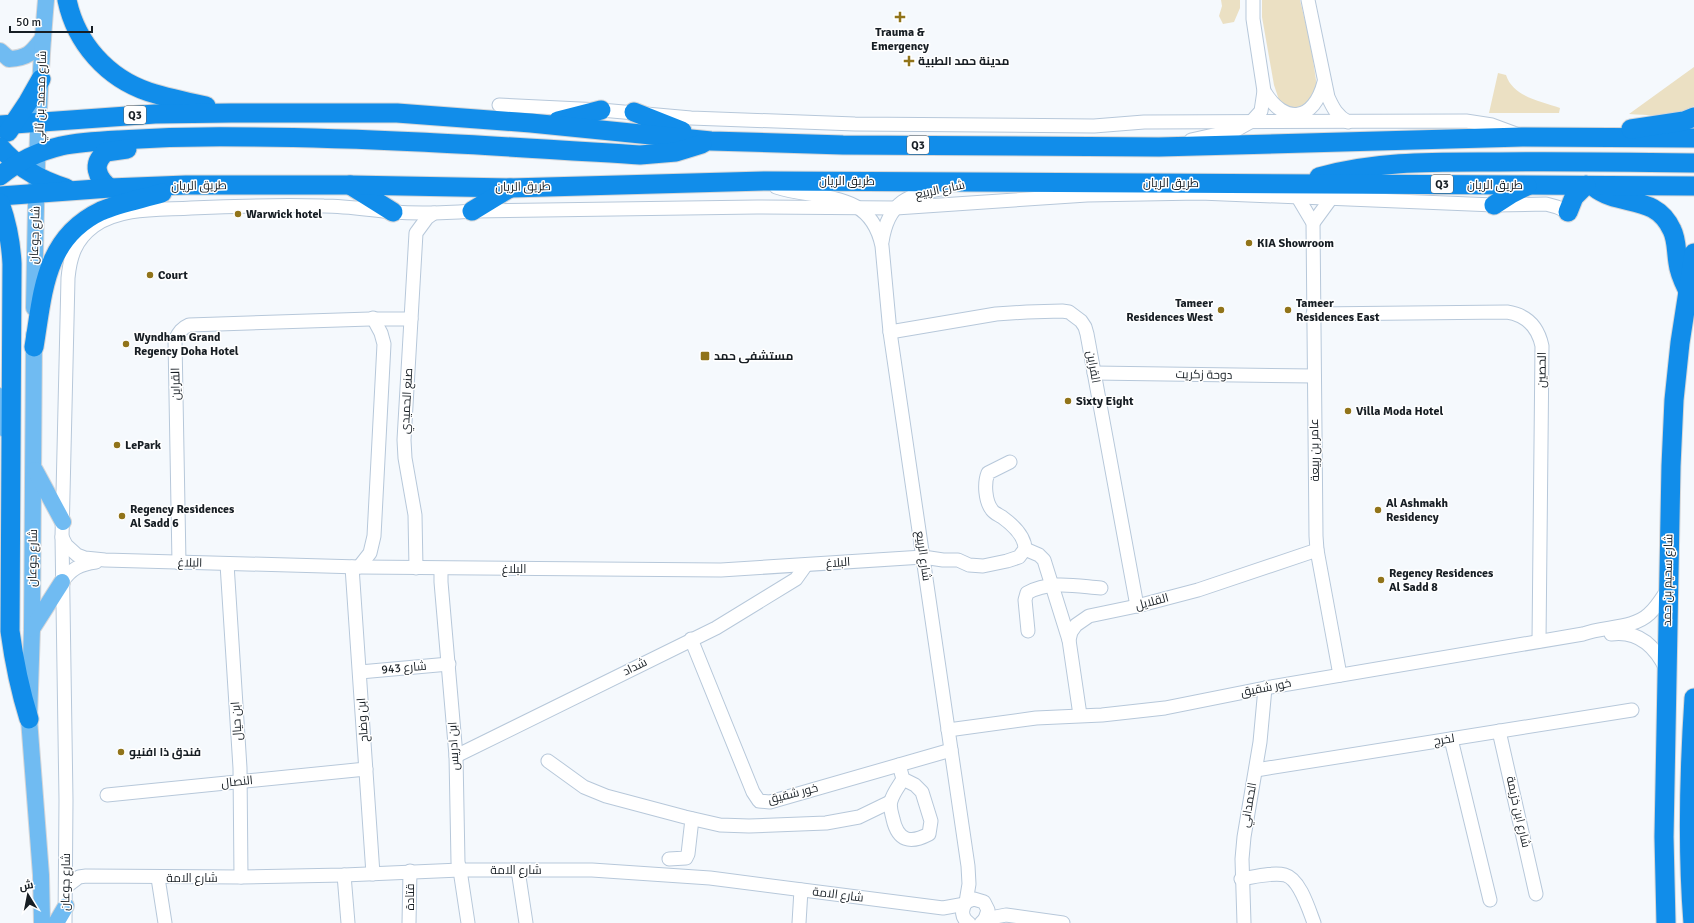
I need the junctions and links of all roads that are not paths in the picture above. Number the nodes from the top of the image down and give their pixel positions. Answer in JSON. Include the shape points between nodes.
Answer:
{"nodes":[{"id":1,"x":46,"y":0,"type":"edge"},
{"id":2,"x":67,"y":0,"type":"edge"},
{"id":3,"x":1253,"y":0,"type":"edge"},
{"id":4,"x":1308,"y":0,"type":"edge"},
{"id":5,"x":43,"y":38,"type":"junction"},
{"id":6,"x":0,"y":51,"type":"edge"},
{"id":7,"x":41,"y":79,"type":"junction"},
{"id":8,"x":1324,"y":82,"type":"junction"},
{"id":9,"x":1264,"y":91,"type":"junction"},
{"id":10,"x":499,"y":105,"type":"dead end"},
{"id":11,"x":601,"y":110,"type":"junction"},
{"id":12,"x":634,"y":112,"type":"junction"},
{"id":13,"x":231,"y":113,"type":"junction"},
{"id":14,"x":1694,"y":117,"type":"edge"},
{"id":15,"x":1252,"y":121,"type":"junction"},
{"id":16,"x":1348,"y":122,"type":"junction"},
{"id":17,"x":39,"y":123,"type":"junction"},
{"id":18,"x":531,"y":124,"type":"junction"},
{"id":19,"x":7,"y":125,"type":"edge"},
{"id":20,"x":1522,"y":137,"type":"junction"},
{"id":21,"x":318,"y":138,"type":"junction"},
{"id":22,"x":1606,"y":138,"type":"junction"},
{"id":23,"x":1694,"y":138,"type":"edge"},
{"id":24,"x":0,"y":140,"type":"edge"},
{"id":25,"x":711,"y":141,"type":"junction"},
{"id":26,"x":0,"y":147,"type":"edge"},
{"id":27,"x":1159,"y":147,"type":"junction"},
{"id":28,"x":38,"y":154,"type":"junction"},
{"id":29,"x":1694,"y":163,"type":"edge"},
{"id":30,"x":17,"y":164,"type":"junction"},
{"id":31,"x":0,"y":176,"type":"edge"},
{"id":32,"x":766,"y":181,"type":"junction"},
{"id":33,"x":981,"y":181,"type":"junction"},
{"id":34,"x":37,"y":185,"type":"junction"},
{"id":35,"x":350,"y":185,"type":"junction"},
{"id":36,"x":1529,"y":185,"type":"junction"},
{"id":37,"x":1588,"y":185,"type":"junction"},
{"id":38,"x":186,"y":186,"type":"junction"},
{"id":39,"x":1694,"y":186,"type":"edge"},
{"id":40,"x":110,"y":188,"type":"junction"},
{"id":41,"x":510,"y":188,"type":"junction"},
{"id":42,"x":1298,"y":190,"type":"junction"},
{"id":43,"x":0,"y":196,"type":"edge"},
{"id":44,"x":1332,"y":198,"type":"junction"},
{"id":45,"x":0,"y":203,"type":"edge"},
{"id":46,"x":1494,"y":205,"type":"junction"},
{"id":47,"x":858,"y":208,"type":"junction"},
{"id":48,"x":896,"y":208,"type":"junction"},
{"id":49,"x":472,"y":211,"type":"junction"},
{"id":50,"x":397,"y":212,"type":"junction"},
{"id":51,"x":1568,"y":212,"type":"joint"},
{"id":52,"x":434,"y":213,"type":"junction"},
{"id":53,"x":1312,"y":223,"type":"junction"},
{"id":54,"x":94,"y":226,"type":"joint"},
{"id":55,"x":416,"y":233,"type":"junction"},
{"id":56,"x":882,"y":246,"type":"junction"},
{"id":57,"x":1694,"y":253,"type":"edge"},
{"id":58,"x":1687,"y":289,"type":"junction"},
{"id":59,"x":1313,"y":314,"type":"junction"},
{"id":60,"x":374,"y":318,"type":"junction"},
{"id":61,"x":411,"y":318,"type":"junction"},
{"id":62,"x":890,"y":332,"type":"junction"},
{"id":63,"x":34,"y":347,"type":"junction"},
{"id":64,"x":1094,"y":373,"type":"junction"},
{"id":65,"x":1314,"y":376,"type":"junction"},
{"id":66,"x":0,"y":396,"type":"edge"},
{"id":67,"x":10,"y":460,"type":"junction"},
{"id":68,"x":1010,"y":462,"type":"dead end"},
{"id":69,"x":34,"y":469,"type":"junction"},
{"id":70,"x":62,"y":530,"type":"junction"},
{"id":71,"x":1026,"y":549,"type":"junction"},
{"id":72,"x":1317,"y":550,"type":"junction"},
{"id":73,"x":923,"y":557,"type":"junction"},
{"id":74,"x":105,"y":560,"type":"junction"},
{"id":75,"x":179,"y":563,"type":"junction"},
{"id":76,"x":227,"y":564,"type":"junction"},
{"id":77,"x":806,"y":565,"type":"junction"},
{"id":78,"x":356,"y":567,"type":"junction"},
{"id":79,"x":416,"y":568,"type":"junction"},
{"id":80,"x":442,"y":569,"type":"junction"},
{"id":81,"x":62,"y":582,"type":"junction"},
{"id":82,"x":1051,"y":584,"type":"junction"},
{"id":83,"x":1101,"y":588,"type":"dead end"},
{"id":84,"x":1668,"y":589,"type":"junction"},
{"id":85,"x":1137,"y":606,"type":"junction"},
{"id":86,"x":32,"y":628,"type":"junction"},
{"id":87,"x":1028,"y":631,"type":"dead end"},
{"id":88,"x":1584,"y":634,"type":"junction"},
{"id":89,"x":692,"y":639,"type":"junction"},
{"id":90,"x":1070,"y":640,"type":"junction"},
{"id":91,"x":1539,"y":641,"type":"junction"},
{"id":92,"x":449,"y":664,"type":"junction"},
{"id":93,"x":1666,"y":668,"type":"junction"},
{"id":94,"x":360,"y":672,"type":"junction"},
{"id":95,"x":1340,"y":675,"type":"junction"},
{"id":96,"x":1265,"y":688,"type":"junction"},
{"id":97,"x":1694,"y":698,"type":"edge"},
{"id":98,"x":1632,"y":710,"type":"dead end"},
{"id":99,"x":1080,"y":715,"type":"junction"},
{"id":100,"x":29,"y":719,"type":"junction"},
{"id":101,"x":948,"y":730,"type":"junction"},
{"id":102,"x":1499,"y":731,"type":"junction"},
{"id":103,"x":1450,"y":739,"type":"junction"},
{"id":104,"x":950,"y":750,"type":"junction"},
{"id":105,"x":456,"y":756,"type":"junction"},
{"id":106,"x":548,"y":760,"type":"dead end"},
{"id":107,"x":899,"y":765,"type":"junction"},
{"id":108,"x":366,"y":769,"type":"junction"},
{"id":109,"x":1256,"y":770,"type":"junction"},
{"id":110,"x":903,"y":780,"type":"junction"},
{"id":111,"x":241,"y":782,"type":"junction"},
{"id":112,"x":107,"y":795,"type":"dead end"},
{"id":113,"x":890,"y":802,"type":"junction"},
{"id":114,"x":692,"y":819,"type":"junction"},
{"id":115,"x":1692,"y":846,"type":"edge"},
{"id":116,"x":669,"y":859,"type":"dead end"},
{"id":117,"x":66,"y":862,"type":"junction"},
{"id":118,"x":968,"y":866,"type":"junction"},
{"id":119,"x":460,"y":870,"type":"junction"},
{"id":120,"x":518,"y":870,"type":"junction"},
{"id":121,"x":410,"y":871,"type":"junction"},
{"id":122,"x":373,"y":874,"type":"junction"},
{"id":123,"x":344,"y":875,"type":"junction"},
{"id":124,"x":86,"y":876,"type":"junction"},
{"id":125,"x":241,"y":877,"type":"junction"},
{"id":126,"x":158,"y":878,"type":"junction"},
{"id":127,"x":1241,"y":879,"type":"junction"},
{"id":128,"x":66,"y":886,"type":"junction"},
{"id":129,"x":801,"y":890,"type":"junction"},
{"id":130,"x":1536,"y":894,"type":"dead end"},
{"id":131,"x":1490,"y":900,"type":"dead end"},
{"id":132,"x":984,"y":902,"type":"junction"},
{"id":133,"x":965,"y":903,"type":"junction"},
{"id":134,"x":66,"y":906,"type":"junction"},
{"id":135,"x":943,"y":908,"type":"junction"},
{"id":136,"x":1006,"y":915,"type":"junction"},
{"id":137,"x":1663,"y":919,"type":"edge"},
{"id":138,"x":967,"y":922,"type":"edge"},
{"id":139,"x":983,"y":922,"type":"edge"},
{"id":140,"x":42,"y":923,"type":"edge"},
{"id":141,"x":56,"y":923,"type":"edge"},
{"id":142,"x":66,"y":923,"type":"edge"},
{"id":143,"x":166,"y":923,"type":"edge"},
{"id":144,"x":348,"y":923,"type":"edge"},
{"id":145,"x":409,"y":923,"type":"edge"},
{"id":146,"x":468,"y":923,"type":"edge"},
{"id":147,"x":526,"y":923,"type":"edge"},
{"id":148,"x":799,"y":923,"type":"edge"},
{"id":149,"x":1063,"y":923,"type":"edge"},
{"id":150,"x":1244,"y":923,"type":"edge"},
{"id":151,"x":1314,"y":923,"type":"edge"},
{"id":152,"x":1693,"y":923,"type":"edge"}],
"edges":[{"from":1,"to":5,"type":"main road","name":"شارع محمد بن ثاني"},
{"from":2,"to":13,"type":"highway","via":[[70,14],[83,42],[99,61],[128,83],[149,92]]},
{"from":3,"to":9,"type":"street","via":[[1253,19]]},
{"from":4,"to":8,"type":"street"},
{"from":5,"to":6,"type":"main road","via":[[30,55],[19,59],[10,59]]},
{"from":5,"to":7,"type":"main road","name":"شارع محمد بن ثاني"},
{"from":7,"to":17,"type":"main road","name":"شارع محمد بن ثاني"},
{"from":7,"to":19,"type":"highway"},
{"from":8,"to":9,"type":"street","via":[[1313,107],[1298,114],[1280,110]]},
{"from":8,"to":16,"type":"street","via":[[1328,97],[1338,116]]},
{"from":9,"to":15,"type":"street","via":[[1261,111]]},
{"from":10,"to":11,"type":"street"},
{"from":11,"to":12,"type":"street"},
{"from":11,"to":18,"type":"highway","via":[[562,120]]},
{"from":12,"to":15,"type":"street","via":[[691,118],[855,124],[1094,126],[1144,122]]},
{"from":12,"to":25,"type":"highway"},
{"from":13,"to":17,"type":"highway","number":"Q3","via":[[126,116]]},
{"from":13,"to":18,"type":"highway","number":"Q3","via":[[397,113]]},
{"from":14,"to":22,"type":"highway","via":[[1684,121],[1633,128]]},
{"from":15,"to":16,"type":"street"},
{"from":15,"to":27,"type":"street","via":[[1236,130]]},
{"from":16,"to":20,"type":"street","via":[[1479,122],[1504,128]]},
{"from":17,"to":19,"type":"highway","number":"Q3"},
{"from":17,"to":28,"type":"main road","name":"شارع محمد بن ثاني"},
{"from":18,"to":25,"type":"highway","number":"Q3"},
{"from":19,"to":24,"type":"highway"},
{"from":20,"to":22,"type":"highway","number":"Q3"},
{"from":20,"to":27,"type":"highway","number":"Q3"},
{"from":21,"to":25,"type":"highway","via":[[640,155],[676,152]]},
{"from":21,"to":28,"type":"highway","via":[[208,136],[134,139],[61,146]]},
{"from":21,"to":40,"type":"highway","via":[[218,148],[111,150],[101,156],[97,167],[100,178]]},
{"from":22,"to":23,"type":"highway","number":"Q3"},
{"from":25,"to":27,"type":"highway","number":"Q3","via":[[843,145]]},
{"from":26,"to":30,"type":"highway"},
{"from":28,"to":30,"type":"highway"},
{"from":28,"to":34,"type":"main road","name":"شارع محمد بن ثاني"},
{"from":29,"to":42,"type":"highway","via":[[1391,164],[1341,171]]},
{"from":30,"to":31,"type":"highway"},
{"from":30,"to":34,"type":"highway"},
{"from":32,"to":33,"type":"highway","name":"طريق الريان","number":"Q3"},
{"from":32,"to":41,"type":"highway","name":"طريق الريان","number":"Q3"},
{"from":32,"to":47,"type":"street","name":"شارع الربيع","via":[[780,188],[836,198]]},
{"from":33,"to":42,"type":"highway","name":"طريق الريان","number":"Q3"},
{"from":33,"to":48,"type":"street","name":"شارع الربيع","via":[[916,194]]},
{"from":34,"to":40,"type":"highway","name":"طريق الريان","number":"Q3","via":[[73,191]]},
{"from":34,"to":43,"type":"highway","name":"طريق الريان","number":"Q3"},
{"from":34,"to":63,"type":"main road","name":"شارع جوعان"},
{"from":35,"to":38,"type":"highway","name":"طريق الريان","number":"Q3"},
{"from":35,"to":41,"type":"highway","name":"طريق الريان","number":"Q3"},
{"from":35,"to":50,"type":"highway"},
{"from":36,"to":37,"type":"highway","name":"طريق الريان","number":"Q3"},
{"from":36,"to":42,"type":"highway","name":"طريق الريان","number":"Q3"},
{"from":36,"to":46,"type":"highway"},
{"from":37,"to":39,"type":"highway","name":"طريق الريان","number":"Q3"},
{"from":37,"to":51,"type":"highway","via":[[1574,197]]},
{"from":37,"to":58,"type":"highway","via":[[1611,197],[1640,202],[1662,215],[1673,231],[1680,271]]},
{"from":38,"to":40,"type":"highway","name":"طريق الريان","number":"Q3"},
{"from":38,"to":63,"type":"highway","via":[[102,211],[74,228],[63,240],[51,261]]},
{"from":41,"to":49,"type":"highway"},
{"from":42,"to":44,"type":"street","name":"طريق الريان"},
{"from":42,"to":48,"type":"street","name":"طريق الريان","via":[[1087,195]]},
{"from":42,"to":53,"type":"street","name":"عامر بن ربيعة"},
{"from":44,"to":46,"type":"street","name":"طريق الريان"},
{"from":44,"to":53,"type":"street"},
{"from":45,"to":67,"type":"highway","via":[[11,241],[12,264]]},
{"from":46,"to":51,"type":"street","name":"طريق الريان","via":[[1546,204]]},
{"from":47,"to":48,"type":"street","name":"طريق الريان"},
{"from":47,"to":49,"type":"street","name":"طريق الريان"},
{"from":47,"to":56,"type":"street","name":"شارع الربيع","via":[[874,223]]},
{"from":48,"to":56,"type":"street","name":"شارع الربيع","via":[[885,229]]},
{"from":49,"to":52,"type":"street","name":"طريق الريان"},
{"from":50,"to":52,"type":"street","name":"طريق الريان"},
{"from":50,"to":54,"type":"street","name":"طريق الريان","via":[[325,206],[151,210],[123,214]]},
{"from":50,"to":55,"type":"street","via":[[413,226]]},
{"from":52,"to":55,"type":"street"},
{"from":53,"to":59,"type":"street","name":"عامر بن ربيعة"},
{"from":54,"to":70,"type":"street","name":"شارع جوعان","via":[[79,241],[70,259],[68,278]]},
{"from":55,"to":61,"type":"street","name":"صنع الحميدي"},
{"from":56,"to":62,"type":"street","name":"شارع الربيع"},
{"from":57,"to":58,"type":"highway","name":"شارع سحيم بن حمد"},
{"from":58,"to":84,"type":"highway","name":"شارع سحيم بن حمد","via":[[1674,400]]},
{"from":59,"to":65,"type":"street","name":"عامر بن ربيعة"},
{"from":59,"to":91,"type":"street","name":"الحصين","via":[[1507,312],[1522,316],[1534,325],[1542,346]]},
{"from":60,"to":61,"type":"street","name":"القراين"},
{"from":60,"to":75,"type":"street","name":"القراين","via":[[190,325],[179,332],[175,340]]},
{"from":60,"to":78,"type":"street","via":[[384,344],[374,536],[370,553]]},
{"from":61,"to":79,"type":"street","name":"صنع الحميدي","via":[[404,449],[415,515]]},
{"from":62,"to":64,"type":"street","name":"القراين","via":[[1004,314],[1069,312],[1085,327]]},
{"from":62,"to":73,"type":"street","name":"شارع الربيع"},
{"from":63,"to":69,"type":"main road","name":"شارع جوعان"},
{"from":64,"to":65,"type":"street","name":"دوحة زكريت"},
{"from":64,"to":85,"type":"street","name":"القراين"},
{"from":65,"to":72,"type":"street","name":"عامر بن ربيعة"},
{"from":66,"to":67,"type":"main road"},
{"from":67,"to":100,"type":"highway","via":[[10,631],[20,690]]},
{"from":68,"to":71,"type":"street","via":[[988,473],[985,480],[987,499],[992,510],[1014,527],[1025,541]]},
{"from":69,"to":70,"type":"main road"},
{"from":69,"to":86,"type":"main road","name":"شارع جوعان"},
{"from":70,"to":74,"type":"street","name":"البلاغ","via":[[66,545],[77,555]]},
{"from":70,"to":81,"type":"street","name":"شارع جوعان"},
{"from":71,"to":73,"type":"street","name":"البلاغ","via":[[1008,561],[983,566],[969,565],[958,560]]},
{"from":71,"to":82,"type":"street","via":[[1044,560]]},
{"from":72,"to":85,"type":"street","name":"القلايل","via":[[1198,590]]},
{"from":72,"to":95,"type":"street","name":"عامر بن ربيعة"},
{"from":73,"to":77,"type":"street","name":"البلاغ"},
{"from":73,"to":101,"type":"street","name":"شارع الربيع"},
{"from":74,"to":75,"type":"street","name":"البلاغ"},
{"from":74,"to":81,"type":"street","name":"البلاغ","via":[[77,566]]},
{"from":75,"to":76,"type":"street","name":"البلاغ"},
{"from":76,"to":78,"type":"street","name":"البلاغ"},
{"from":76,"to":111,"type":"street","name":"ابن حيال"},
{"from":77,"to":80,"type":"street","name":"البلاغ","via":[[721,570]]},
{"from":77,"to":89,"type":"street","name":"شداد","via":[[796,579],[716,628]]},
{"from":78,"to":79,"type":"street","name":"البلاغ"},
{"from":78,"to":94,"type":"street","name":"ابن وضاح"},
{"from":79,"to":80,"type":"street","name":"البلاغ"},
{"from":80,"to":92,"type":"street","name":"ابن ادريس"},
{"from":81,"to":86,"type":"main road"},
{"from":81,"to":117,"type":"street","name":"شارع جوعان"},
{"from":82,"to":83,"type":"street"},
{"from":82,"to":87,"type":"street","via":[[1027,594],[1025,600]]},
{"from":82,"to":90,"type":"street"},
{"from":84,"to":88,"type":"street","name":"خور شقيق","via":[[1643,619]]},
{"from":84,"to":93,"type":"highway","name":"شارع سحيم بن حمد"},
{"from":85,"to":90,"type":"street","name":"القلايل","via":[[1089,616],[1076,625],[1071,632]]},
{"from":86,"to":100,"type":"main road","name":"شارع جوعان"},
{"from":88,"to":91,"type":"street","name":"خور شقيق"},
{"from":88,"to":93,"type":"street","name":"خور شقيق","via":[[1597,636],[1623,633],[1637,636],[1655,650]]},
{"from":89,"to":105,"type":"street","name":"شداد"},
{"from":89,"to":107,"type":"street","name":"خور شقيق","via":[[753,792],[759,801],[770,802]]},
{"from":90,"to":99,"type":"street"},
{"from":91,"to":95,"type":"street","name":"خور شقيق"},
{"from":92,"to":94,"type":"street","name":"شارع 943"},
{"from":92,"to":105,"type":"street","name":"ابن ادريس"},
{"from":93,"to":137,"type":"highway","name":"شارع سحيم بن حمد"},
{"from":94,"to":108,"type":"street","name":"ابن وضاح"},
{"from":95,"to":96,"type":"street","name":"خور شقيق"},
{"from":96,"to":99,"type":"street","name":"خور شقيق","via":[[1165,708]]},
{"from":96,"to":109,"type":"street","name":"الحمداني"},
{"from":97,"to":115,"type":"highway","via":[[1690,779]]},
{"from":98,"to":102,"type":"street","name":"لخرج"},
{"from":99,"to":101,"type":"street","name":"خور شقيق"},
{"from":100,"to":140,"type":"main road","name":"شارع جوعان","via":[[41,875]]},
{"from":101,"to":104,"type":"street","name":"شارع الربيع"},
{"from":102,"to":103,"type":"street","name":"لخرج"},
{"from":102,"to":130,"type":"street","name":"شارع ابن خزيمة"},
{"from":103,"to":109,"type":"street","name":"لخرج"},
{"from":103,"to":131,"type":"street"},
{"from":104,"to":107,"type":"street","name":"خور شقيق"},
{"from":104,"to":118,"type":"street","name":"شارع الربيع"},
{"from":105,"to":119,"type":"street","name":"ابن ادريس"},
{"from":106,"to":114,"type":"street","via":[[589,790]]},
{"from":107,"to":110,"type":"street"},
{"from":108,"to":111,"type":"street","name":"النصال"},
{"from":108,"to":122,"type":"street","name":"ابن وضاح"},
{"from":109,"to":127,"type":"street","name":"الحمداني","via":[[1244,837]]},
{"from":110,"to":113,"type":"street"},
{"from":110,"to":113,"type":"street","via":[[916,785],[922,792],[931,821],[929,834],[918,840],[905,839],[899,835],[894,826]]},
{"from":111,"to":112,"type":"street","name":"النصال"},
{"from":111,"to":125,"type":"street","name":"ابن حيال"},
{"from":113,"to":114,"type":"street","via":[[859,817],[826,823],[749,826],[720,825]]},
{"from":114,"to":116,"type":"street","via":[[686,858]]},
{"from":115,"to":152,"type":"highway"},
{"from":117,"to":124,"type":"street"},
{"from":117,"to":128,"type":"street","name":"شارع جوعان"},
{"from":118,"to":132,"type":"street","name":"شارع الربيع"},
{"from":118,"to":133,"type":"street","name":"شارع الربيع","via":[[969,884]]},
{"from":119,"to":120,"type":"street","name":"شارع الامة"},
{"from":119,"to":121,"type":"street","name":"شارع الامة"},
{"from":119,"to":146,"type":"street","name":"ابن ادريس"},
{"from":120,"to":129,"type":"street","name":"شارع الامة","via":[[592,870],[710,878]]},
{"from":120,"to":147,"type":"street"},
{"from":121,"to":122,"type":"street","name":"شارع الامة"},
{"from":121,"to":145,"type":"street","name":"قتادة"},
{"from":122,"to":123,"type":"street","name":"شارع الامة"},
{"from":123,"to":125,"type":"street","name":"شارع الامة"},
{"from":123,"to":144,"type":"street"},
{"from":124,"to":126,"type":"street","name":"شارع الامة"},
{"from":124,"to":128,"type":"street","name":"شارع الامة"},
{"from":125,"to":126,"type":"street","name":"شارع الامة"},
{"from":126,"to":143,"type":"street"},
{"from":127,"to":150,"type":"street","name":"الحمداني"},
{"from":127,"to":151,"type":"street","via":[[1278,874],[1288,876],[1300,889]]},
{"from":128,"to":134,"type":"street","name":"شارع جوعان"},
{"from":129,"to":135,"type":"street","name":"شارع الامة"},
{"from":129,"to":148,"type":"street"},
{"from":132,"to":133,"type":"street","name":"شارع الامة","via":[[974,899]]},
{"from":132,"to":136,"type":"street"},
{"from":132,"to":139,"type":"street","via":[[988,915]]},
{"from":133,"to":135,"type":"street","name":"شارع الامة"},
{"from":133,"to":138,"type":"street","name":"شارع الربيع","via":[[962,909]]},
{"from":134,"to":141,"type":"main road"},
{"from":134,"to":142,"type":"street","name":"شارع جوعان"},
{"from":135,"to":138,"type":"street","name":"شارع الامة"},
{"from":136,"to":139,"type":"street"},
{"from":136,"to":149,"type":"street"}]}
